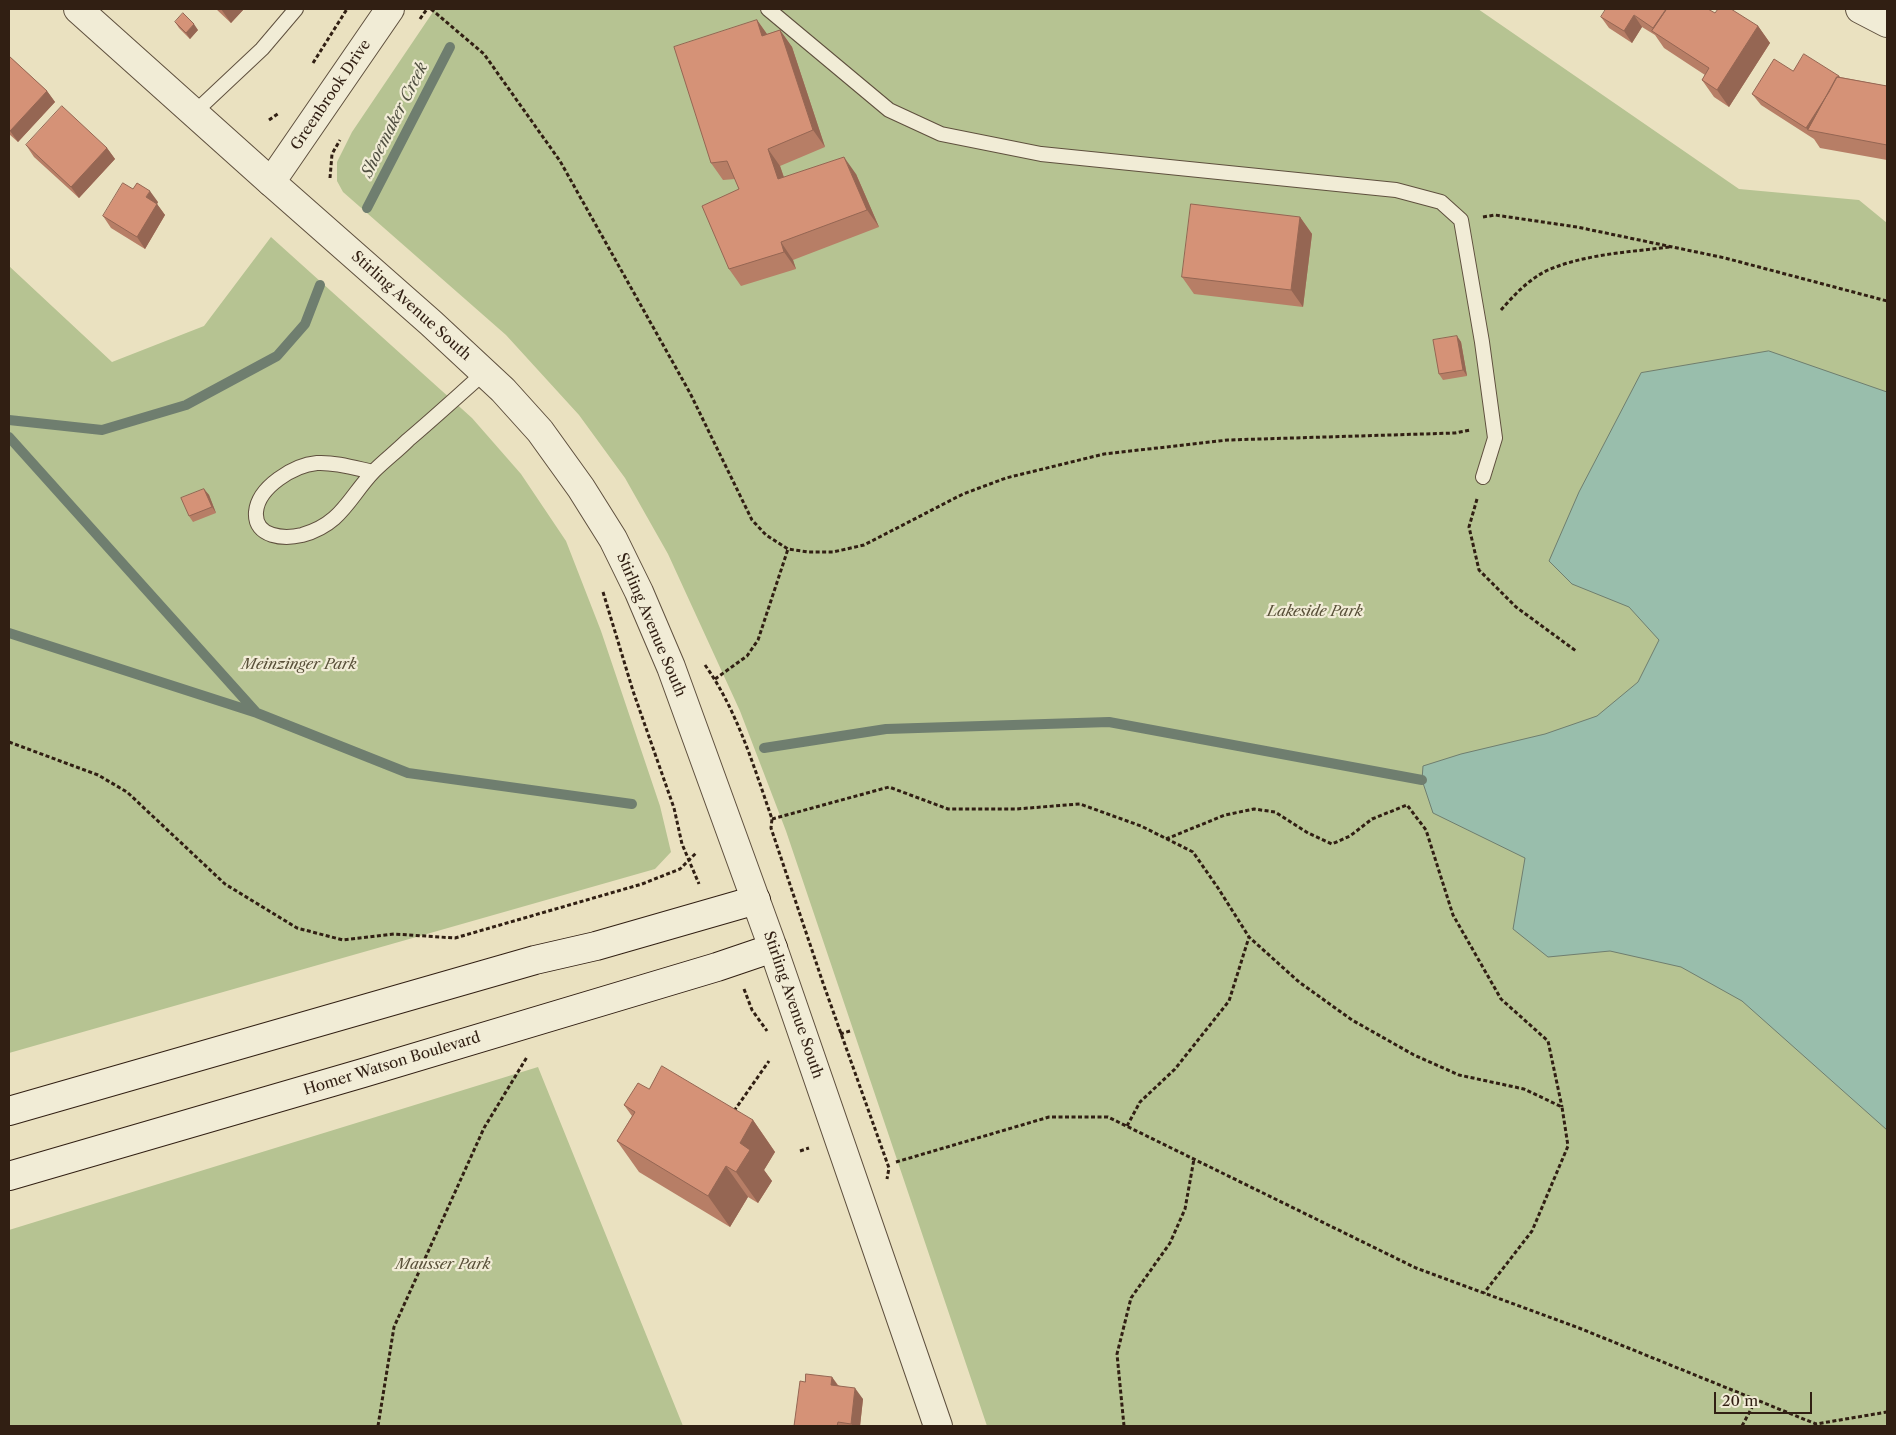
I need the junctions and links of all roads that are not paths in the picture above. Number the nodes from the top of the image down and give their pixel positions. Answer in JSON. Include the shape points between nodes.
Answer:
{"nodes":[{"id":1,"x":78,"y":9,"type":"edge"},
{"id":2,"x":296,"y":9,"type":"edge"},
{"id":3,"x":390,"y":9,"type":"edge"},
{"id":4,"x":768,"y":9,"type":"edge"},
{"id":5,"x":1860,"y":9,"type":"edge"},
{"id":6,"x":1887,"y":22,"type":"edge"},
{"id":7,"x":195,"y":112,"type":"junction"},
{"id":8,"x":271,"y":182,"type":"junction"},
{"id":9,"x":485,"y":372,"type":"junction"},
{"id":10,"x":374,"y":472,"type":"junction"},
{"id":11,"x":1483,"y":477,"type":"road end"},
{"id":12,"x":756,"y":900,"type":"junction"},
{"id":13,"x":773,"y":948,"type":"junction"},
{"id":14,"x":9,"y":1111,"type":"edge"},
{"id":15,"x":9,"y":1176,"type":"edge"},
{"id":16,"x":938,"y":1426,"type":"edge"}],
"edges":[{"from":1,"to":7,"type":"street","name":"Stirling Avenue South"},
{"from":2,"to":7,"type":"lane","via":[[262,49]]},
{"from":3,"to":8,"type":"street","name":"Greenbrook Drive"},
{"from":4,"to":11,"type":"lane","via":[[889,110],[941,134],[1041,154],[1396,190],[1441,202],[1461,220],[1482,342],[1495,438]]},
{"from":5,"to":6,"type":"street"},
{"from":7,"to":8,"type":"street","name":"Stirling Avenue South"},
{"from":8,"to":9,"type":"street","name":"Stirling Avenue South"},
{"from":9,"to":10,"type":"lane"},
{"from":9,"to":12,"type":"street","name":"Stirling Avenue South","via":[[540,431],[614,539],[671,667]]},
{"from":10,"to":10,"type":"lane","via":[[316,463],[299,468],[269,487],[259,500],[258,524],[265,532],[278,537],[311,532],[341,513]]},
{"from":12,"to":13,"type":"street","name":"Stirling Avenue South"},
{"from":12,"to":14,"type":"street"},
{"from":13,"to":15,"type":"street","name":"Homer Watson Boulevard"},
{"from":13,"to":16,"type":"street","name":"Stirling Avenue South"}]}
